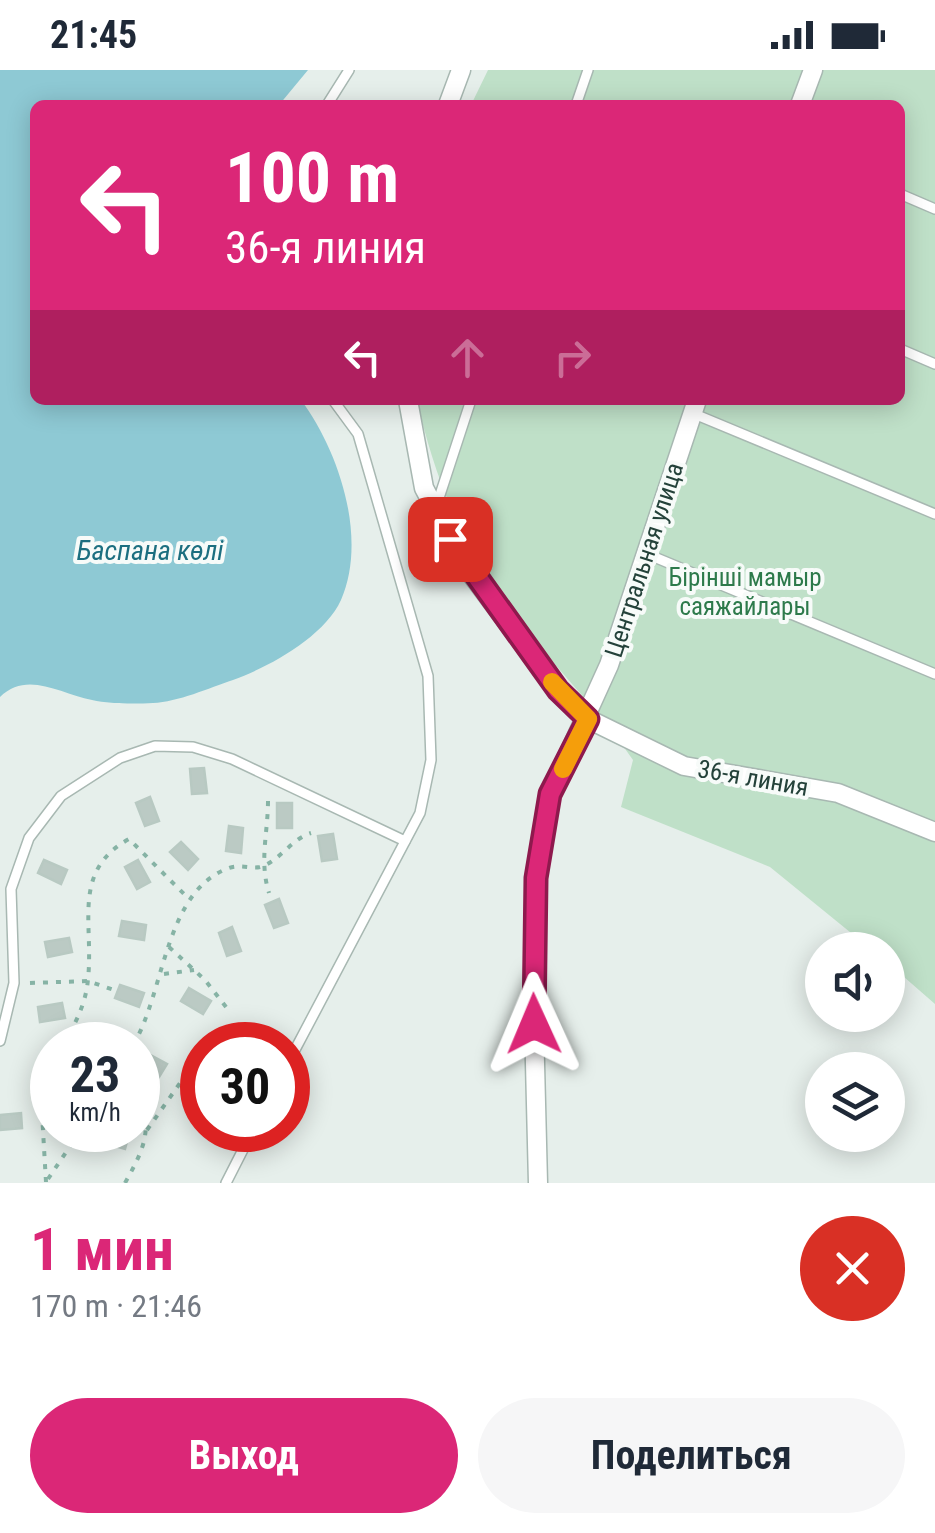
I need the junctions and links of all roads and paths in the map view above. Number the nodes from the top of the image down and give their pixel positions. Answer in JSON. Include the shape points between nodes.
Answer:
{"nodes":[{"id":1,"x":350,"y":70,"type":"edge"},
{"id":2,"x":461,"y":70,"type":"edge"},
{"id":3,"x":588,"y":70,"type":"edge"},
{"id":4,"x":813,"y":70,"type":"edge"},
{"id":5,"x":330,"y":100,"type":"edge"},
{"id":6,"x":450,"y":100,"type":"edge"},
{"id":7,"x":578,"y":100,"type":"edge"},
{"id":8,"x":802,"y":100,"type":"edge"},
{"id":9,"x":905,"y":196,"type":"edge"},
{"id":10,"x":935,"y":209,"type":"edge"},
{"id":11,"x":905,"y":351,"type":"edge"},
{"id":12,"x":935,"y":364,"type":"edge"},
{"id":13,"x":337,"y":405,"type":"edge"},
{"id":14,"x":409,"y":405,"type":"edge"},
{"id":15,"x":468,"y":405,"type":"edge"},
{"id":16,"x":694,"y":406,"type":"edge"},
{"id":17,"x":434,"y":511,"type":"junction"},
{"id":18,"x":935,"y":514,"type":"edge"},
{"id":19,"x":646,"y":553,"type":"junction"},
{"id":20,"x":935,"y":674,"type":"edge"},
{"id":21,"x":588,"y":719,"type":"junction"},
{"id":22,"x":268,"y":800,"type":"dead end"},
{"id":23,"x":935,"y":832,"type":"edge"},
{"id":24,"x":311,"y":834,"type":"dead end"},
{"id":25,"x":404,"y":842,"type":"junction"},
{"id":26,"x":261,"y":867,"type":"junction"},
{"id":27,"x":270,"y":893,"type":"dead end"},
{"id":28,"x":189,"y":899,"type":"junction"},
{"id":29,"x":169,"y":948,"type":"junction"},
{"id":30,"x":194,"y":970,"type":"junction"},
{"id":31,"x":163,"y":974,"type":"junction"},
{"id":32,"x":88,"y":981,"type":"junction"},
{"id":33,"x":14,"y":983,"type":"junction"},
{"id":34,"x":114,"y":990,"type":"dead end"},
{"id":35,"x":230,"y":1012,"type":"dead end"},
{"id":36,"x":76,"y":1022,"type":"edge"},
{"id":37,"x":143,"y":1022,"type":"edge"},
{"id":38,"x":310,"y":1022,"type":"edge"},
{"id":39,"x":0,"y":1041,"type":"edge"},
{"id":40,"x":180,"y":1083,"type":"edge"},
{"id":41,"x":160,"y":1112,"type":"edge"},
{"id":42,"x":44,"y":1152,"type":"edge"},
{"id":43,"x":65,"y":1152,"type":"edge"},
{"id":44,"x":142,"y":1152,"type":"edge"},
{"id":45,"x":242,"y":1152,"type":"edge"},
{"id":46,"x":45,"y":1182,"type":"edge"},
{"id":47,"x":124,"y":1183,"type":"edge"},
{"id":48,"x":226,"y":1183,"type":"edge"},
{"id":49,"x":538,"y":1183,"type":"edge"}],
"edges":[{"from":1,"to":5,"type":"lane"},
{"from":2,"to":6,"type":"street"},
{"from":3,"to":7,"type":"lane"},
{"from":4,"to":8,"type":"street"},
{"from":9,"to":10,"type":"lane"},
{"from":11,"to":12,"type":"lane"},
{"from":13,"to":25,"type":"lane","via":[[358,434],[428,676],[431,760],[420,813]]},
{"from":14,"to":17,"type":"street","name":"36-я линия"},
{"from":15,"to":17,"type":"lane"},
{"from":16,"to":18,"type":"lane"},
{"from":16,"to":19,"type":"street","name":"Центральная улица"},
{"from":17,"to":21,"type":"street","name":"36-я линия","via":[[466,568],[558,690]]},
{"from":19,"to":20,"type":"lane"},
{"from":19,"to":21,"type":"street","name":"Центральная улица"},
{"from":21,"to":23,"type":"street","name":"36-я линия","via":[[684,766],[838,793]]},
{"from":21,"to":49,"type":"street","name":"Центральная улица","via":[[550,794],[536,878]]},
{"from":22,"to":26,"type":"path"},
{"from":24,"to":26,"type":"path"},
{"from":25,"to":33,"type":"lane","via":[[193,747],[155,746],[120,758],[61,796],[29,838],[11,889]]},
{"from":25,"to":38,"type":"lane"},
{"from":26,"to":27,"type":"path"},
{"from":26,"to":28,"type":"path","via":[[229,868]]},
{"from":28,"to":29,"type":"path"},
{"from":28,"to":32,"type":"path","via":[[129,839],[108,850],[95,865],[90,890]]},
{"from":29,"to":30,"type":"path"},
{"from":29,"to":31,"type":"path"},
{"from":30,"to":31,"type":"path"},
{"from":30,"to":35,"type":"path"},
{"from":31,"to":37,"type":"path"},
{"from":32,"to":33,"type":"path"},
{"from":32,"to":34,"type":"path"},
{"from":32,"to":36,"type":"path"},
{"from":33,"to":39,"type":"lane"},
{"from":40,"to":41,"type":"path"},
{"from":42,"to":46,"type":"path"},
{"from":43,"to":46,"type":"path"},
{"from":44,"to":47,"type":"path"},
{"from":45,"to":48,"type":"lane"}]}
